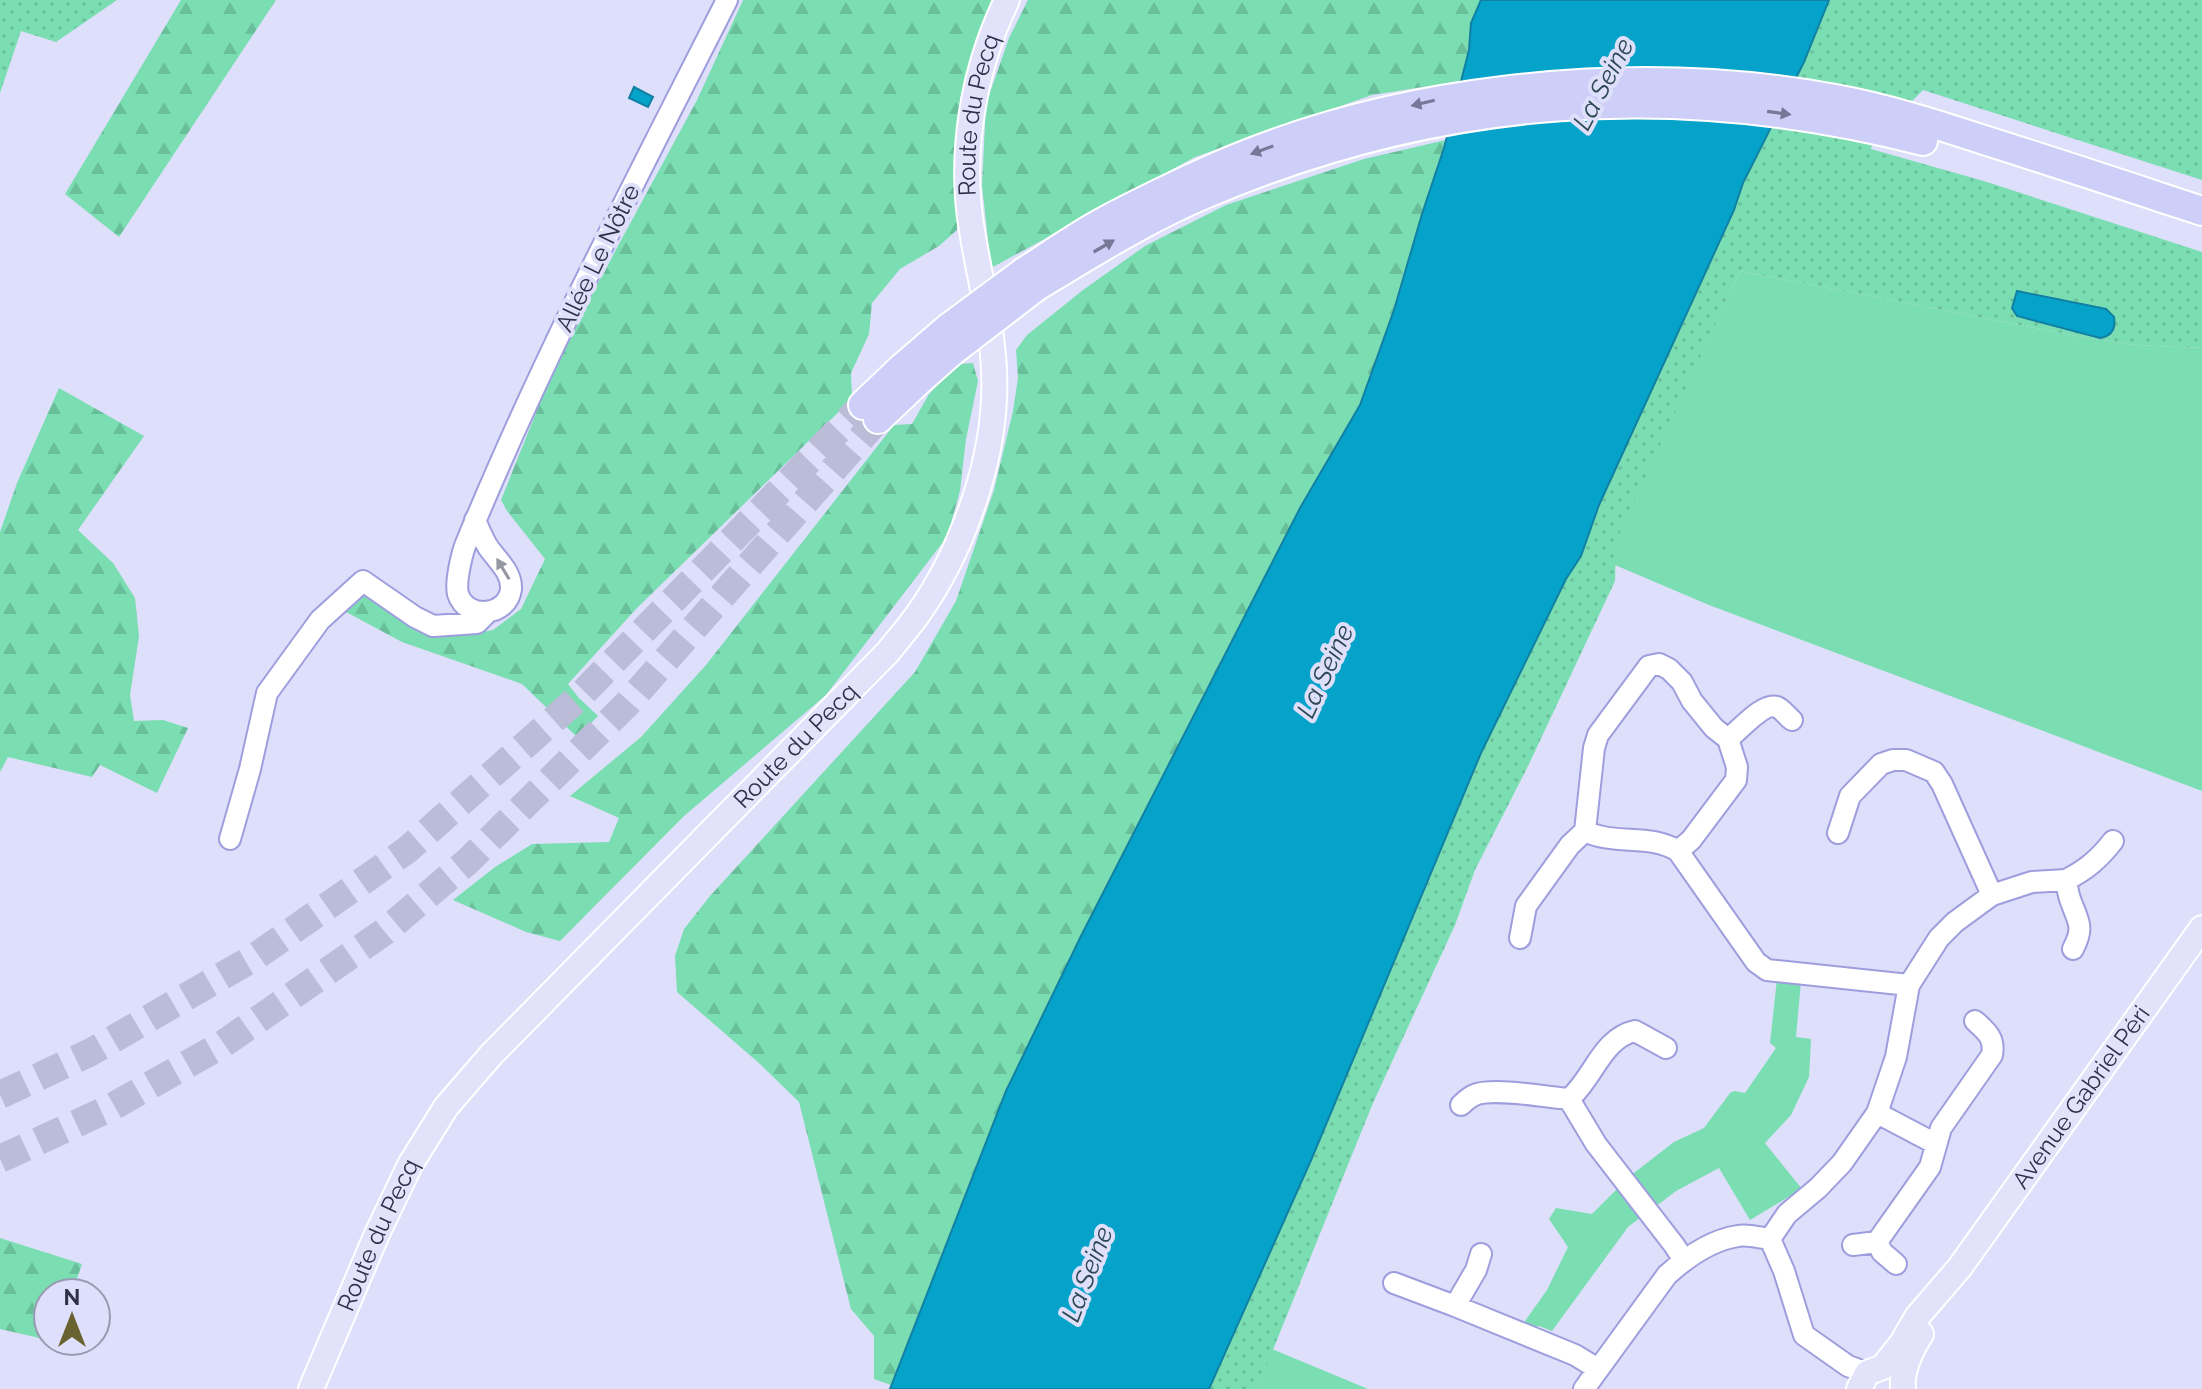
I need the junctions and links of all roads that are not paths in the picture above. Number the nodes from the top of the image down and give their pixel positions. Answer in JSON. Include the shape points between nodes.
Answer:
{"nodes":[{"id":1,"x":727,"y":0,"type":"edge"},
{"id":2,"x":1007,"y":0,"type":"edge"},
{"id":3,"x":1879,"y":120,"type":"junction"},
{"id":4,"x":2202,"y":211,"type":"edge"},
{"id":5,"x":2202,"y":228,"type":"edge"},
{"id":6,"x":871,"y":412,"type":"tunnel mouth"},
{"id":7,"x":475,"y":520,"type":"junction"},
{"id":8,"x":457,"y":585,"type":"junction"},
{"id":9,"x":488,"y":612,"type":"junction"},
{"id":10,"x":433,"y":626,"type":"junction"},
{"id":11,"x":1792,"y":720,"type":"dead end"},
{"id":12,"x":1728,"y":739,"type":"junction"},
{"id":13,"x":1585,"y":831,"type":"junction"},
{"id":14,"x":1838,"y":833,"type":"dead end"},
{"id":15,"x":230,"y":839,"type":"dead end"},
{"id":16,"x":2113,"y":841,"type":"dead end"},
{"id":17,"x":1678,"y":851,"type":"junction"},
{"id":18,"x":2066,"y":880,"type":"junction"},
{"id":19,"x":1992,"y":895,"type":"junction"},
{"id":20,"x":2202,"y":928,"type":"edge"},
{"id":21,"x":1520,"y":938,"type":"dead end"},
{"id":22,"x":2073,"y":949,"type":"dead end"},
{"id":23,"x":1909,"y":985,"type":"junction"},
{"id":24,"x":1975,"y":1021,"type":"dead end"},
{"id":25,"x":1666,"y":1048,"type":"dead end"},
{"id":26,"x":1569,"y":1099,"type":"junction"},
{"id":27,"x":1461,"y":1105,"type":"dead end"},
{"id":28,"x":1877,"y":1113,"type":"junction"},
{"id":29,"x":1936,"y":1144,"type":"junction"},
{"id":30,"x":1770,"y":1239,"type":"junction"},
{"id":31,"x":1877,"y":1242,"type":"junction"},
{"id":32,"x":1853,"y":1245,"type":"dead end"},
{"id":33,"x":1481,"y":1254,"type":"dead end"},
{"id":34,"x":1684,"y":1260,"type":"junction"},
{"id":35,"x":1896,"y":1264,"type":"dead end"},
{"id":36,"x":1394,"y":1283,"type":"dead end"},
{"id":37,"x":1455,"y":1306,"type":"junction"},
{"id":38,"x":1598,"y":1369,"type":"junction"},
{"id":39,"x":1877,"y":1382,"type":"edge"},
{"id":40,"x":311,"y":1389,"type":"edge"},
{"id":41,"x":1584,"y":1389,"type":"edge"}],
"edges":[{"from":1,"to":7,"type":"street","name":"Allée Le Nôtre","via":[[553,349]]},
{"from":2,"to":40,"type":"main road","name":"Route du Pecq","via":[[974,98],[967,183],[988,309],[993,412],[979,486],[943,572],[888,652],[446,1107],[410,1165]]},
{"from":3,"to":4,"type":"highway","via":[[1950,129]]},
{"from":3,"to":5,"type":"highway"},
{"from":3,"to":6,"type":"highway","bridge":true,"via":[[1834,99],[1737,87],[1600,83],[1437,100],[1363,117],[1240,158],[1097,226],[984,300]]},
{"from":7,"to":8,"type":"street","name":"Allée Le Nôtre"},
{"from":9,"to":7,"type":"street","one_way":true,"via":[[509,597],[510,579]]},
{"from":8,"to":9,"type":"street","via":[[466,606]]},
{"from":8,"to":10,"type":"street","name":"Allée Le Nôtre","via":[[449,611]]},
{"from":9,"to":10,"type":"street","via":[[477,623]]},
{"from":10,"to":15,"type":"street","via":[[363,581],[320,620],[267,693]]},
{"from":11,"to":12,"type":"street","via":[[1770,706]]},
{"from":12,"to":13,"type":"street","via":[[1669,669],[1649,666],[1598,735]]},
{"from":12,"to":17,"type":"street","via":[[1736,780]]},
{"from":13,"to":17,"type":"street","via":[[1597,837],[1664,842]]},
{"from":13,"to":21,"type":"street","via":[[1526,906]]},
{"from":14,"to":19,"type":"street","via":[[1850,796],[1881,764],[1919,764],[1942,784]]},
{"from":16,"to":18,"type":"street","via":[[2084,871]]},
{"from":17,"to":23,"type":"street","via":[[1756,962],[1767,970]]},
{"from":18,"to":19,"type":"street","via":[[2032,882]]},
{"from":18,"to":22,"type":"street","via":[[2080,922]]},
{"from":19,"to":23,"type":"street","via":[[1939,938]]},
{"from":20,"to":39,"type":"main road","name":"Avenue Gabriel Péri","via":[[1960,1267],[1912,1348]]},
{"from":23,"to":28,"type":"street","via":[[1896,1057]]},
{"from":24,"to":29,"type":"street","via":[[1990,1035],[1992,1055],[1941,1128]]},
{"from":25,"to":26,"type":"street","via":[[1635,1031],[1624,1033]]},
{"from":26,"to":27,"type":"street","via":[[1479,1093]]},
{"from":26,"to":34,"type":"street","via":[[1596,1144]]},
{"from":28,"to":29,"type":"street"},
{"from":28,"to":30,"type":"street","via":[[1842,1163],[1787,1214]]},
{"from":29,"to":31,"type":"street","via":[[1930,1167]]},
{"from":30,"to":34,"type":"street","via":[[1740,1235]]},
{"from":30,"to":39,"type":"street","via":[[1804,1335]]},
{"from":31,"to":32,"type":"street"},
{"from":31,"to":35,"type":"street"},
{"from":33,"to":37,"type":"street"},
{"from":34,"to":38,"type":"street","via":[[1667,1275]]},
{"from":36,"to":37,"type":"street"},
{"from":37,"to":38,"type":"street"},
{"from":38,"to":41,"type":"street"}]}
